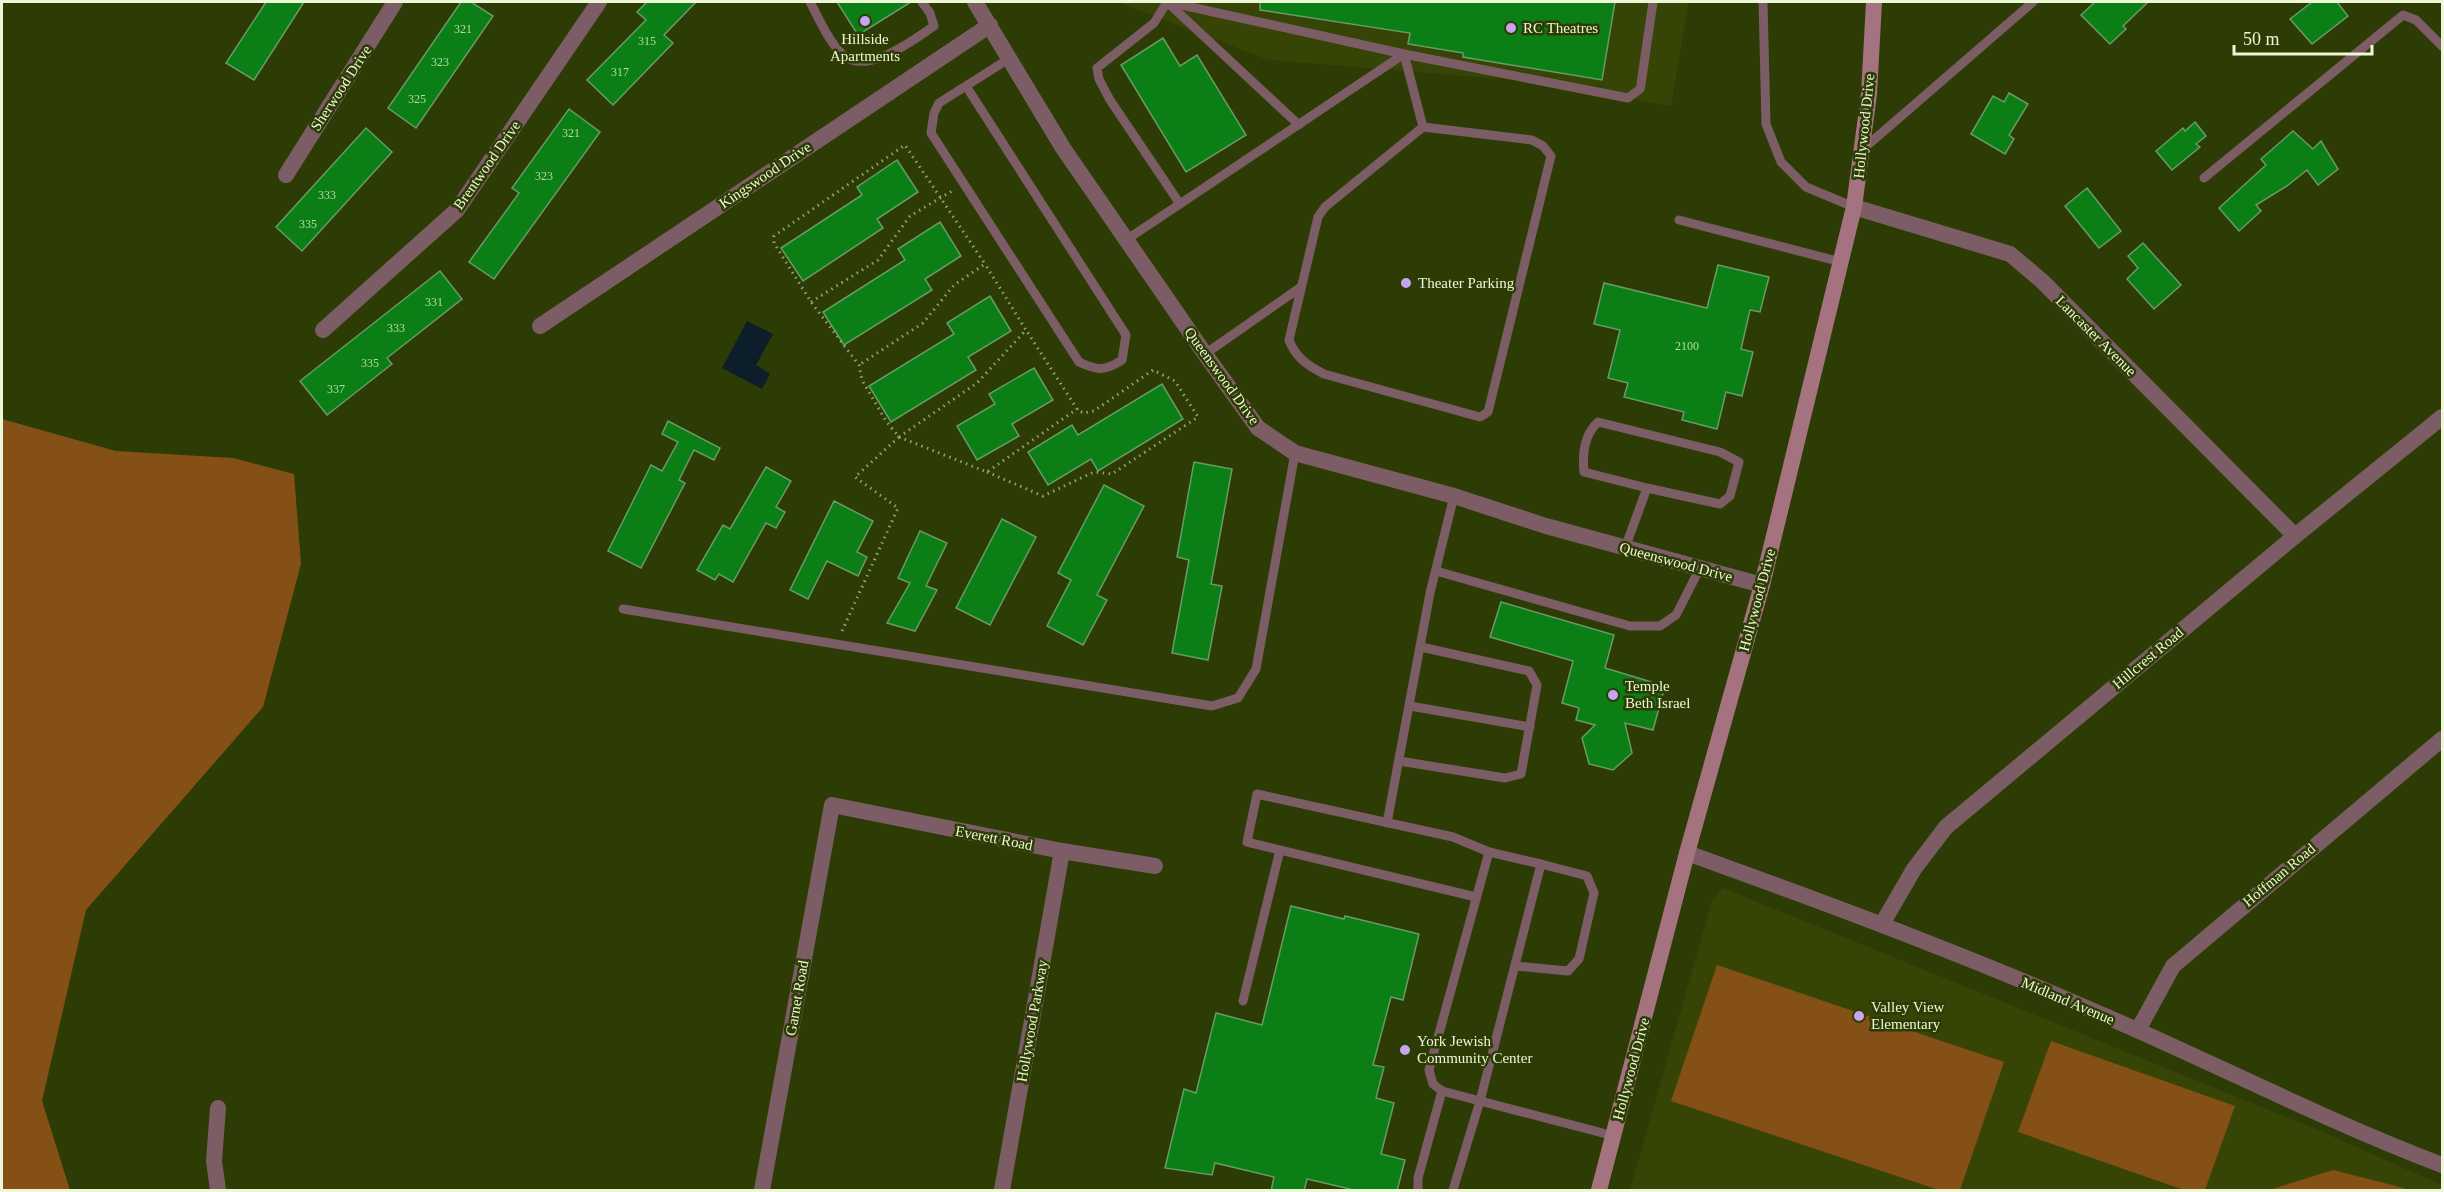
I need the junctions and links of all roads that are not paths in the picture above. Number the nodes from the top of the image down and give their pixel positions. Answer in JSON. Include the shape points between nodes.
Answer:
{"nodes":[{"id":1,"x":395,"y":2,"type":"edge"},
{"id":2,"x":599,"y":2,"type":"edge"},
{"id":3,"x":810,"y":2,"type":"edge"},
{"id":4,"x":922,"y":2,"type":"edge"},
{"id":5,"x":975,"y":2,"type":"edge"},
{"id":6,"x":1166,"y":2,"type":"edge"},
{"id":7,"x":1653,"y":2,"type":"edge"},
{"id":8,"x":1763,"y":2,"type":"edge"},
{"id":9,"x":1874,"y":2,"type":"edge"},
{"id":10,"x":2032,"y":2,"type":"edge"},
{"id":11,"x":990,"y":25,"type":"junction"},
{"id":12,"x":2442,"y":46,"type":"edge"},
{"id":13,"x":1404,"y":54,"type":"junction"},
{"id":14,"x":1010,"y":58,"type":"junction"},
{"id":15,"x":966,"y":86,"type":"junction"},
{"id":16,"x":1299,"y":125,"type":"junction"},
{"id":17,"x":1423,"y":127,"type":"junction"},
{"id":18,"x":1862,"y":150,"type":"junction"},
{"id":19,"x":286,"y":175,"type":"dead end"},
{"id":20,"x":2204,"y":178,"type":"dead end"},
{"id":21,"x":1180,"y":204,"type":"junction"},
{"id":22,"x":1854,"y":207,"type":"junction"},
{"id":23,"x":1678,"y":220,"type":"dead end"},
{"id":24,"x":1126,"y":240,"type":"junction"},
{"id":25,"x":1841,"y":261,"type":"junction"},
{"id":26,"x":1301,"y":287,"type":"junction"},
{"id":27,"x":540,"y":326,"type":"dead end"},
{"id":28,"x":323,"y":330,"type":"dead end"},
{"id":29,"x":1204,"y":354,"type":"junction"},
{"id":30,"x":2442,"y":417,"type":"edge"},
{"id":31,"x":1294,"y":453,"type":"junction"},
{"id":32,"x":1647,"y":488,"type":"junction"},
{"id":33,"x":1454,"y":496,"type":"junction"},
{"id":34,"x":2295,"y":536,"type":"junction"},
{"id":35,"x":1625,"y":548,"type":"junction"},
{"id":36,"x":1700,"y":568,"type":"junction"},
{"id":37,"x":1436,"y":571,"type":"junction"},
{"id":38,"x":1762,"y":585,"type":"junction"},
{"id":39,"x":623,"y":609,"type":"dead end"},
{"id":40,"x":1421,"y":647,"type":"junction"},
{"id":41,"x":1410,"y":706,"type":"junction"},
{"id":42,"x":1530,"y":727,"type":"junction"},
{"id":43,"x":2442,"y":739,"type":"edge"},
{"id":44,"x":1400,"y":761,"type":"junction"},
{"id":45,"x":832,"y":805,"type":"joint"},
{"id":46,"x":1387,"y":823,"type":"junction"},
{"id":47,"x":1280,"y":850,"type":"junction"},
{"id":48,"x":1062,"y":851,"type":"junction"},
{"id":49,"x":1489,"y":852,"type":"junction"},
{"id":50,"x":1687,"y":853,"type":"junction"},
{"id":51,"x":1541,"y":864,"type":"junction"},
{"id":52,"x":1155,"y":866,"type":"dead end"},
{"id":53,"x":1476,"y":897,"type":"junction"},
{"id":54,"x":1882,"y":924,"type":"junction"},
{"id":55,"x":1515,"y":966,"type":"junction"},
{"id":56,"x":1243,"y":1001,"type":"dead end"},
{"id":57,"x":2138,"y":1030,"type":"junction"},
{"id":58,"x":1442,"y":1091,"type":"junction"},
{"id":59,"x":1480,"y":1101,"type":"junction"},
{"id":60,"x":218,"y":1108,"type":"dead end"},
{"id":61,"x":1614,"y":1136,"type":"junction"},
{"id":62,"x":2442,"y":1165,"type":"edge"},
{"id":63,"x":218,"y":1191,"type":"edge"},
{"id":64,"x":762,"y":1191,"type":"edge"},
{"id":65,"x":1002,"y":1191,"type":"edge"},
{"id":66,"x":1418,"y":1191,"type":"edge"},
{"id":67,"x":1453,"y":1191,"type":"edge"},
{"id":68,"x":1599,"y":1191,"type":"edge"}],
"edges":[{"from":1,"to":19,"type":"street","name":"Sherwood Drive"},
{"from":2,"to":28,"type":"street","name":"Brentwood Drive","via":[[457,210]]},
{"from":3,"to":4,"type":"lane","via":[[843,55],[858,62],[879,59],[934,26]]},
{"from":5,"to":11,"type":"street","name":"Queenswood Drive"},
{"from":6,"to":13,"type":"lane"},
{"from":6,"to":16,"type":"lane"},
{"from":6,"to":21,"type":"lane","via":[[1154,23],[1097,68],[1110,100]]},
{"from":7,"to":13,"type":"lane","via":[[1640,89],[1628,98]]},
{"from":8,"to":22,"type":"lane","via":[[1766,124],[1781,162],[1806,187]]},
{"from":9,"to":18,"type":"main road","name":"Hollywood Drive"},
{"from":10,"to":18,"type":"lane"},
{"from":11,"to":14,"type":"street","name":"Queenswood Drive"},
{"from":11,"to":27,"type":"street","name":"Kingswood Drive"},
{"from":12,"to":20,"type":"lane","via":[[2416,20],[2403,15]]},
{"from":13,"to":16,"type":"lane"},
{"from":13,"to":17,"type":"lane"},
{"from":14,"to":15,"type":"lane"},
{"from":14,"to":24,"type":"street","name":"Queenswood Drive","via":[[1063,148]]},
{"from":15,"to":15,"type":"lane","via":[[939,103],[931,133],[1079,362],[1108,369],[1122,360],[1126,335]]},
{"from":16,"to":21,"type":"lane"},
{"from":17,"to":26,"type":"lane","via":[[1325,207],[1318,217]]},
{"from":17,"to":26,"type":"lane","via":[[1532,140],[1551,156],[1488,412],[1480,417],[1324,374],[1305,364],[1294,353],[1289,340]]},
{"from":18,"to":22,"type":"main road","name":"Hollywood Drive"},
{"from":21,"to":24,"type":"lane"},
{"from":22,"to":25,"type":"main road","name":"Hollywood Drive"},
{"from":22,"to":34,"type":"street","name":"Lancaster Avenue","via":[[2010,254],[2042,281]]},
{"from":23,"to":25,"type":"lane"},
{"from":24,"to":29,"type":"street","name":"Queenswood Drive"},
{"from":25,"to":38,"type":"main road","name":"Hollywood Drive"},
{"from":26,"to":29,"type":"lane"},
{"from":29,"to":31,"type":"street","name":"Queenswood Drive","via":[[1258,428]]},
{"from":30,"to":34,"type":"street","name":"Hillcrest Road"},
{"from":31,"to":33,"type":"street","name":"Queenswood Drive"},
{"from":31,"to":39,"type":"lane","via":[[1256,669],[1238,698],[1212,706]]},
{"from":32,"to":32,"type":"lane","via":[[1720,504],[1730,496],[1739,462],[1720,452],[1598,422],[1588,431],[1584,472]]},
{"from":32,"to":35,"type":"lane"},
{"from":33,"to":35,"type":"street","name":"Queenswood Drive"},
{"from":33,"to":37,"type":"lane"},
{"from":34,"to":54,"type":"street","name":"Hillcrest Road","via":[[1946,827],[1914,869]]},
{"from":35,"to":36,"type":"street","name":"Queenswood Drive"},
{"from":36,"to":37,"type":"lane","via":[[1676,615],[1660,626],[1630,626]]},
{"from":36,"to":38,"type":"street","name":"Queenswood Drive"},
{"from":37,"to":40,"type":"lane"},
{"from":38,"to":50,"type":"main road","name":"Hollywood Drive"},
{"from":40,"to":41,"type":"lane"},
{"from":40,"to":42,"type":"lane","via":[[1529,671],[1537,685]]},
{"from":41,"to":42,"type":"lane"},
{"from":41,"to":44,"type":"lane"},
{"from":42,"to":44,"type":"lane","via":[[1521,774],[1505,778]]},
{"from":43,"to":57,"type":"street","name":"Hoffman Road","via":[[2173,966]]},
{"from":44,"to":46,"type":"lane"},
{"from":45,"to":48,"type":"street","name":"Everett Road"},
{"from":45,"to":64,"type":"street","name":"Garnet Road"},
{"from":46,"to":47,"type":"lane","via":[[1257,794],[1247,842]]},
{"from":46,"to":49,"type":"lane","via":[[1454,837]]},
{"from":47,"to":53,"type":"lane"},
{"from":47,"to":56,"type":"lane"},
{"from":48,"to":52,"type":"street","name":"Everett Road"},
{"from":48,"to":65,"type":"street","name":"Hollywood Parkway"},
{"from":49,"to":51,"type":"lane"},
{"from":49,"to":53,"type":"lane"},
{"from":50,"to":54,"type":"street","name":"Midland Avenue"},
{"from":50,"to":61,"type":"main road","name":"Hollywood Drive"},
{"from":51,"to":55,"type":"lane"},
{"from":51,"to":55,"type":"lane","via":[[1587,876],[1594,893],[1579,959],[1568,971]]},
{"from":53,"to":58,"type":"lane","via":[[1429,1070],[1433,1084]]},
{"from":54,"to":57,"type":"street","name":"Midland Avenue"},
{"from":55,"to":59,"type":"lane"},
{"from":57,"to":62,"type":"street","name":"Midland Avenue","via":[[2368,1136]]},
{"from":58,"to":59,"type":"lane"},
{"from":58,"to":66,"type":"lane","via":[[1418,1178]]},
{"from":59,"to":61,"type":"lane"},
{"from":59,"to":67,"type":"lane"},
{"from":60,"to":63,"type":"street","via":[[214,1161]]},
{"from":61,"to":68,"type":"main road","name":"Hollywood Drive"}]}
